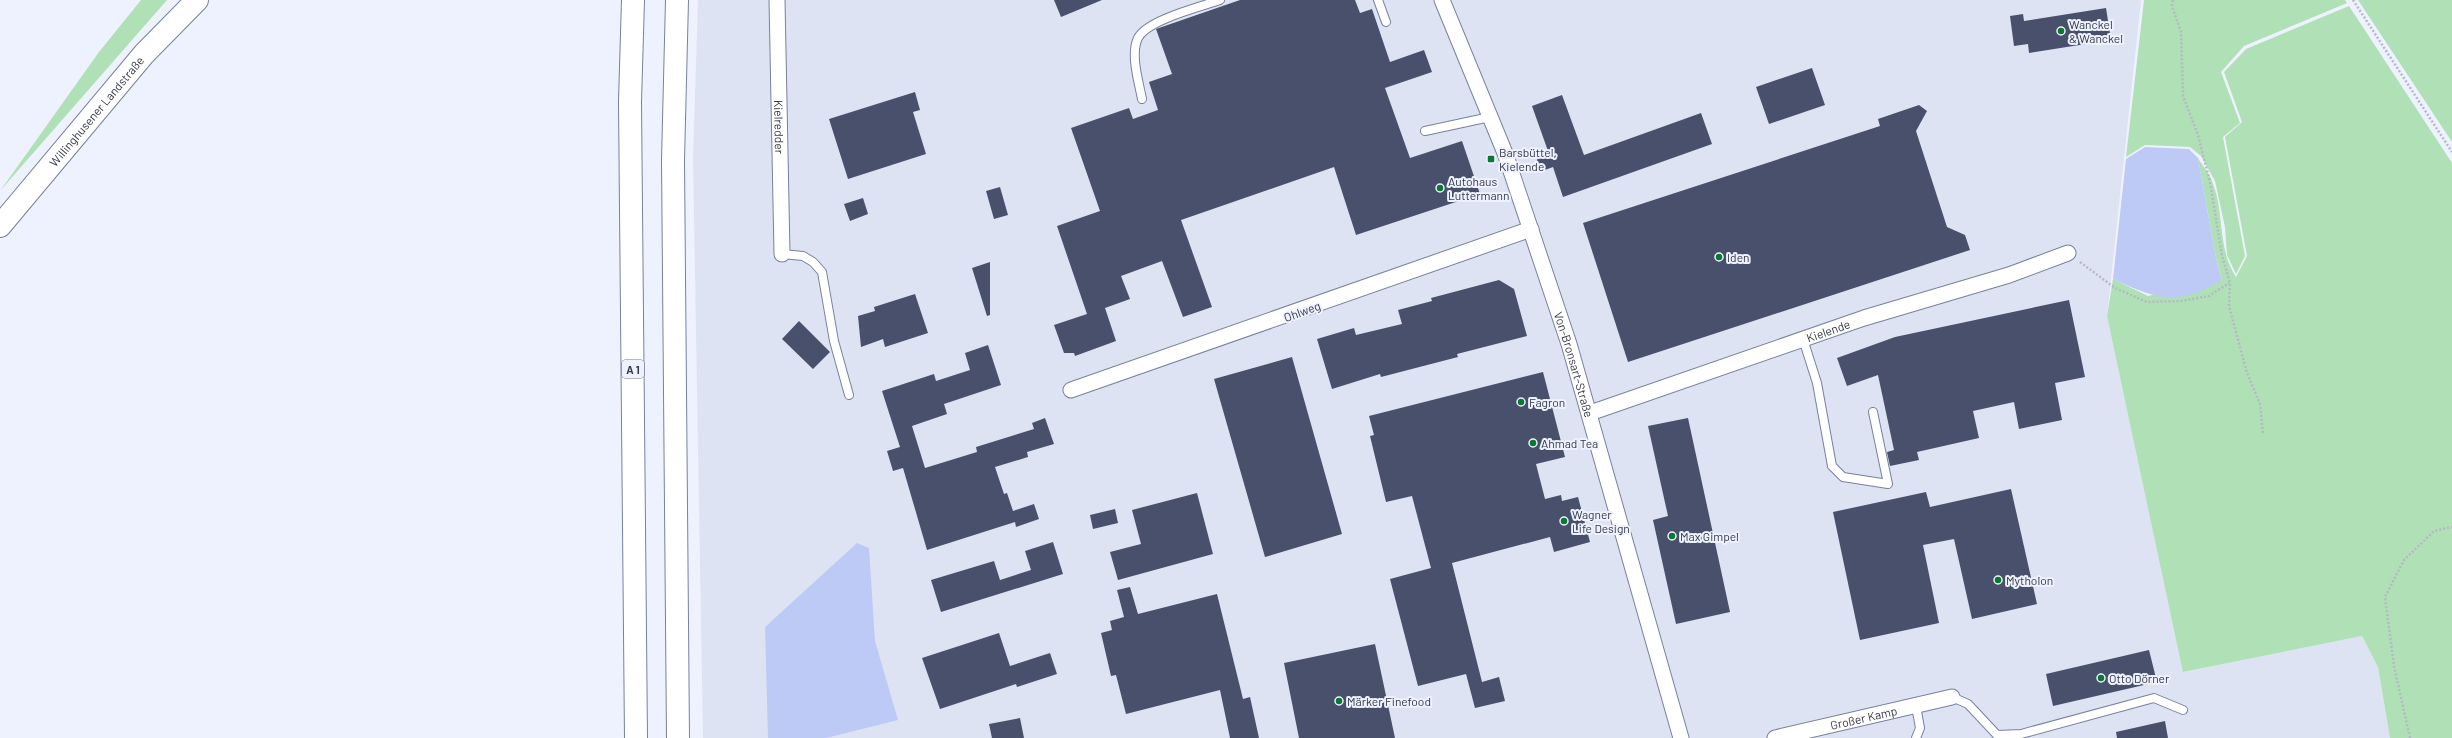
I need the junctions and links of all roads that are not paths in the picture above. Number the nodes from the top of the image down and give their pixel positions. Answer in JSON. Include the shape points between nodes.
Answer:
{"nodes":[{"id":1,"x":197,"y":0,"type":"edge"},
{"id":2,"x":633,"y":0,"type":"edge"},
{"id":3,"x":677,"y":0,"type":"edge"},
{"id":4,"x":777,"y":0,"type":"edge"},
{"id":5,"x":1220,"y":0,"type":"edge"},
{"id":6,"x":1378,"y":0,"type":"edge"},
{"id":7,"x":1442,"y":0,"type":"edge"},
{"id":8,"x":1386,"y":22,"type":"dead end"},
{"id":9,"x":1142,"y":99,"type":"dead end"},
{"id":10,"x":1490,"y":117,"type":"junction"},
{"id":11,"x":1426,"y":131,"type":"dead end"},
{"id":12,"x":0,"y":226,"type":"edge"},
{"id":13,"x":1531,"y":229,"type":"junction"},
{"id":14,"x":2068,"y":253,"type":"road end"},
{"id":15,"x":782,"y":254,"type":"joint"},
{"id":16,"x":1803,"y":339,"type":"junction"},
{"id":17,"x":1071,"y":390,"type":"dead end"},
{"id":18,"x":849,"y":395,"type":"dead end"},
{"id":19,"x":1873,"y":412,"type":"dead end"},
{"id":20,"x":1590,"y":413,"type":"junction"},
{"id":21,"x":1952,"y":697,"type":"joint"},
{"id":22,"x":1916,"y":706,"type":"junction"},
{"id":23,"x":2183,"y":710,"type":"dead end"},
{"id":24,"x":636,"y":738,"type":"edge"},
{"id":25,"x":678,"y":738,"type":"edge"},
{"id":26,"x":1681,"y":738,"type":"edge"},
{"id":27,"x":1775,"y":738,"type":"edge"},
{"id":28,"x":1916,"y":738,"type":"edge"}],
"edges":[{"from":1,"to":12,"type":"main road","name":"Willinghusener Landstraße","via":[[144,54]]},
{"from":2,"to":24,"type":"main road","number":"A 1","via":[[630,110]]},
{"from":3,"to":25,"type":"main road","via":[[673,160]]},
{"from":4,"to":15,"type":"street","name":"Kielredder"},
{"from":5,"to":9,"type":"lane","via":[[1149,26],[1137,39],[1135,62]]},
{"from":6,"to":8,"type":"lane"},
{"from":7,"to":10,"type":"street","name":"Von-Bronsart-Straße"},
{"from":10,"to":11,"type":"lane"},
{"from":10,"to":13,"type":"street","name":"Von-Bronsart-Straße"},
{"from":13,"to":17,"type":"street","name":"Ohlweg"},
{"from":13,"to":20,"type":"street","name":"Von-Bronsart-Straße"},
{"from":14,"to":16,"type":"street","name":"Kielende","via":[[2009,275]]},
{"from":15,"to":18,"type":"lane","via":[[802,256],[813,262],[822,272],[834,341]]},
{"from":16,"to":19,"type":"lane","via":[[1817,383],[1832,466],[1843,477],[1888,484]]},
{"from":16,"to":20,"type":"street","name":"Kielende"},
{"from":20,"to":26,"type":"street","name":"Von-Bronsart-Straße"},
{"from":21,"to":22,"type":"street","name":"Großer Kamp"},
{"from":21,"to":23,"type":"lane","via":[[1968,704],[1996,736],[2021,734],[2154,698]]},
{"from":22,"to":27,"type":"street","name":"Großer Kamp"},
{"from":22,"to":28,"type":"lane","via":[[1920,728]]}]}
